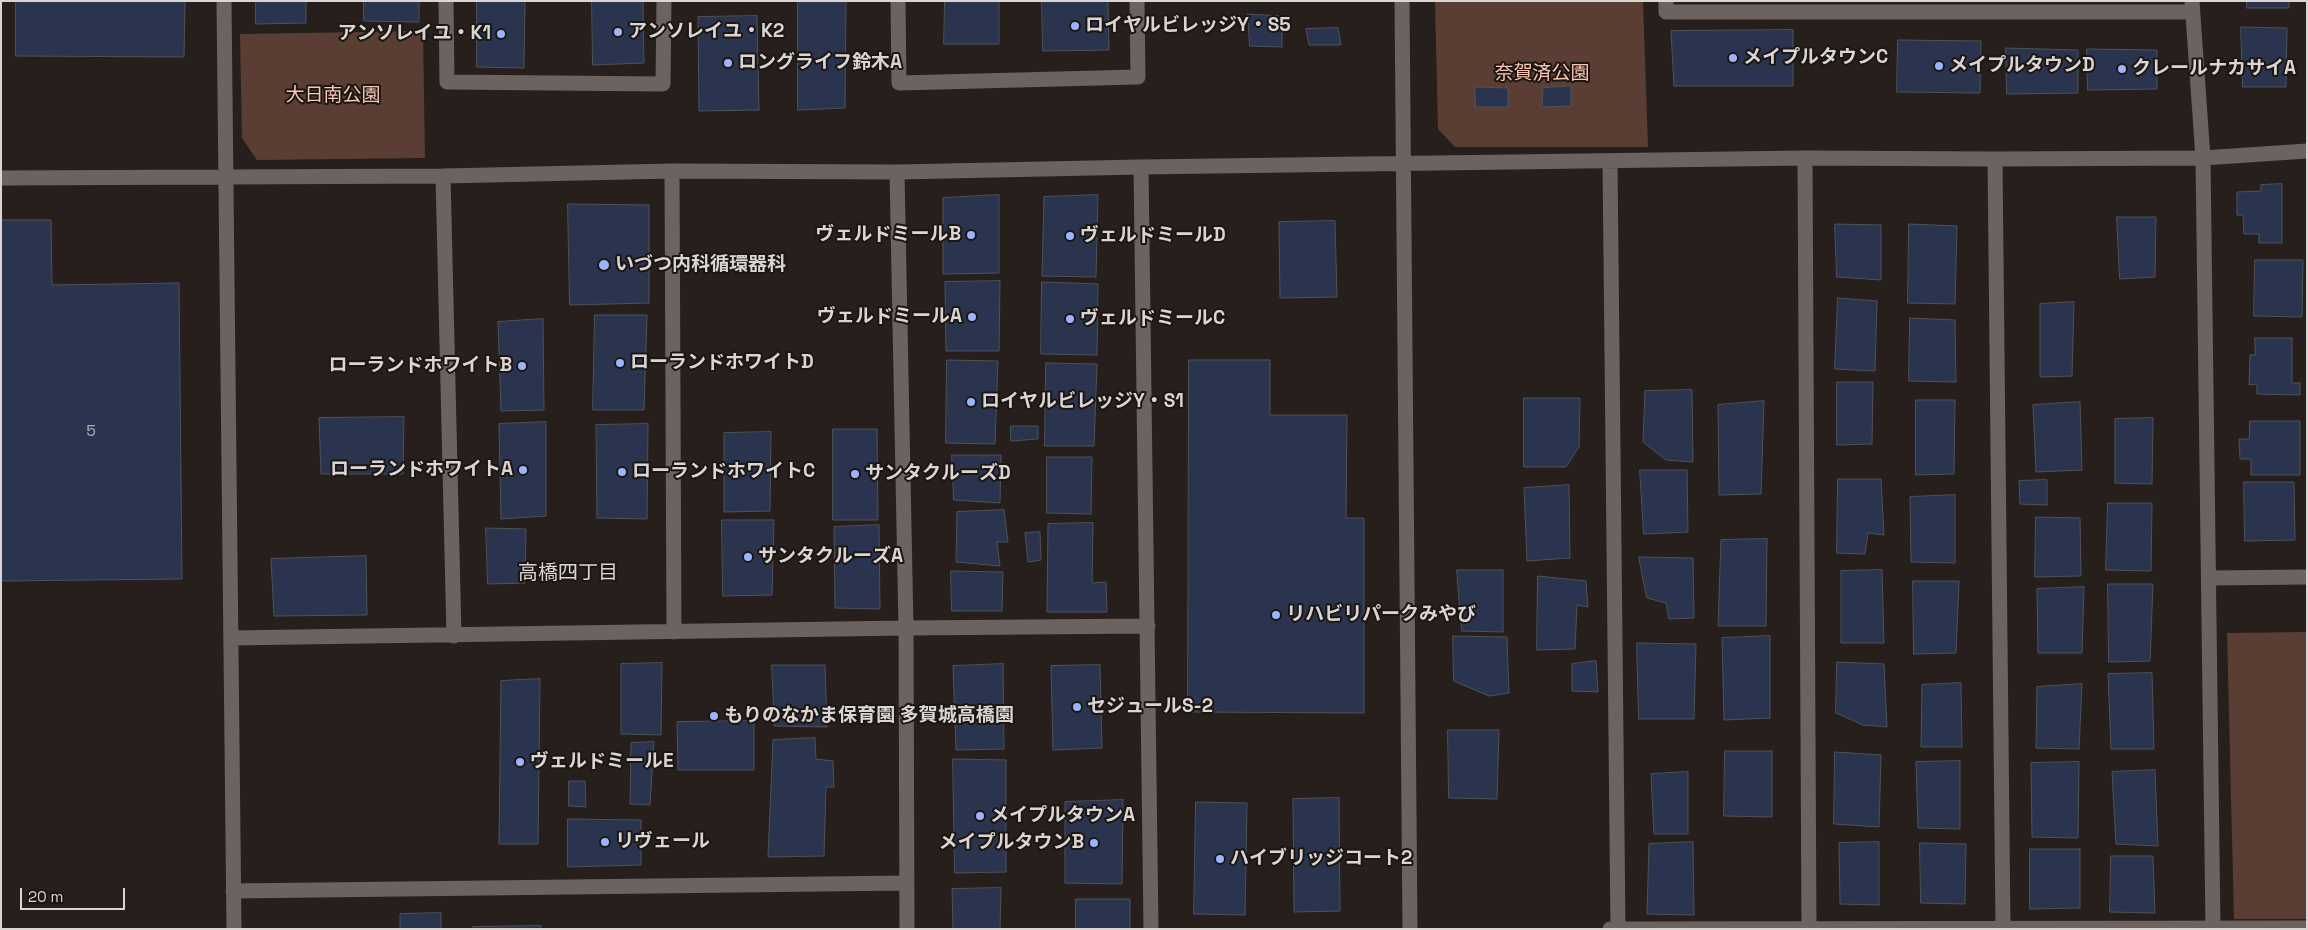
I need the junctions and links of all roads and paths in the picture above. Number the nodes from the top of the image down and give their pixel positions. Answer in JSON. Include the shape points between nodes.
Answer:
{"nodes":[{"id":1,"x":224,"y":1,"type":"edge"},
{"id":2,"x":446,"y":1,"type":"edge"},
{"id":3,"x":664,"y":1,"type":"edge"},
{"id":4,"x":898,"y":1,"type":"edge"},
{"id":5,"x":1137,"y":1,"type":"edge"},
{"id":6,"x":1402,"y":1,"type":"edge"},
{"id":7,"x":1666,"y":1,"type":"edge"},
{"id":8,"x":1851,"y":7,"type":"edge"},
{"id":9,"x":2192,"y":7,"type":"edge"},
{"id":10,"x":2307,"y":152,"type":"edge"},
{"id":11,"x":1805,"y":158,"type":"junction"},
{"id":12,"x":2203,"y":158,"type":"junction"},
{"id":13,"x":1994,"y":159,"type":"junction"},
{"id":14,"x":1610,"y":160,"type":"junction"},
{"id":15,"x":1404,"y":164,"type":"junction"},
{"id":16,"x":1141,"y":167,"type":"junction"},
{"id":17,"x":672,"y":171,"type":"junction"},
{"id":18,"x":897,"y":172,"type":"junction"},
{"id":19,"x":226,"y":176,"type":"junction"},
{"id":20,"x":442,"y":176,"type":"junction"},
{"id":21,"x":1,"y":178,"type":"edge"},
{"id":22,"x":2307,"y":577,"type":"edge"},
{"id":23,"x":2209,"y":578,"type":"junction"},
{"id":24,"x":1148,"y":626,"type":"junction"},
{"id":25,"x":906,"y":628,"type":"junction"},
{"id":26,"x":674,"y":632,"type":"junction"},
{"id":27,"x":454,"y":636,"type":"junction"},
{"id":28,"x":232,"y":638,"type":"junction"},
{"id":29,"x":906,"y":882,"type":"junction"},
{"id":30,"x":234,"y":890,"type":"junction"},
{"id":31,"x":2003,"y":926,"type":"junction"},
{"id":32,"x":1618,"y":928,"type":"edge"},
{"id":33,"x":2307,"y":928,"type":"edge"},
{"id":34,"x":234,"y":929,"type":"edge"},
{"id":35,"x":907,"y":929,"type":"edge"},
{"id":36,"x":1151,"y":929,"type":"edge"},
{"id":37,"x":1410,"y":929,"type":"edge"},
{"id":38,"x":1610,"y":929,"type":"edge"},
{"id":39,"x":1809,"y":929,"type":"edge"},
{"id":40,"x":2213,"y":929,"type":"edge"}],
"edges":[{"from":1,"to":19,"type":"street"},
{"from":2,"to":3,"type":"street","via":[[447,82],[664,84]]},
{"from":4,"to":5,"type":"street","via":[[899,83],[1138,77]]},
{"from":6,"to":15,"type":"street"},
{"from":7,"to":8,"type":"street","via":[[1666,12]]},
{"from":8,"to":9,"type":"street"},
{"from":9,"to":12,"type":"street"},
{"from":10,"to":12,"type":"street"},
{"from":11,"to":13,"type":"street"},
{"from":11,"to":14,"type":"street"},
{"from":11,"to":39,"type":"street"},
{"from":12,"to":13,"type":"street"},
{"from":12,"to":23,"type":"street"},
{"from":13,"to":31,"type":"street"},
{"from":14,"to":15,"type":"street"},
{"from":14,"to":32,"type":"street"},
{"from":15,"to":16,"type":"street"},
{"from":15,"to":37,"type":"street"},
{"from":16,"to":18,"type":"street"},
{"from":16,"to":24,"type":"street"},
{"from":17,"to":18,"type":"street"},
{"from":17,"to":20,"type":"street"},
{"from":17,"to":26,"type":"street"},
{"from":18,"to":25,"type":"street"},
{"from":19,"to":20,"type":"street"},
{"from":19,"to":21,"type":"street"},
{"from":19,"to":28,"type":"street"},
{"from":20,"to":27,"type":"street"},
{"from":22,"to":23,"type":"street"},
{"from":23,"to":40,"type":"street"},
{"from":24,"to":25,"type":"street"},
{"from":24,"to":36,"type":"street"},
{"from":25,"to":26,"type":"street"},
{"from":25,"to":29,"type":"street"},
{"from":26,"to":27,"type":"street"},
{"from":27,"to":28,"type":"street"},
{"from":28,"to":30,"type":"street"},
{"from":29,"to":30,"type":"street"},
{"from":29,"to":35,"type":"street"},
{"from":30,"to":34,"type":"street"},
{"from":31,"to":39,"type":"street"},
{"from":31,"to":40,"type":"street"},
{"from":32,"to":38,"type":"street"},
{"from":32,"to":39,"type":"street"},
{"from":33,"to":40,"type":"street"}]}
